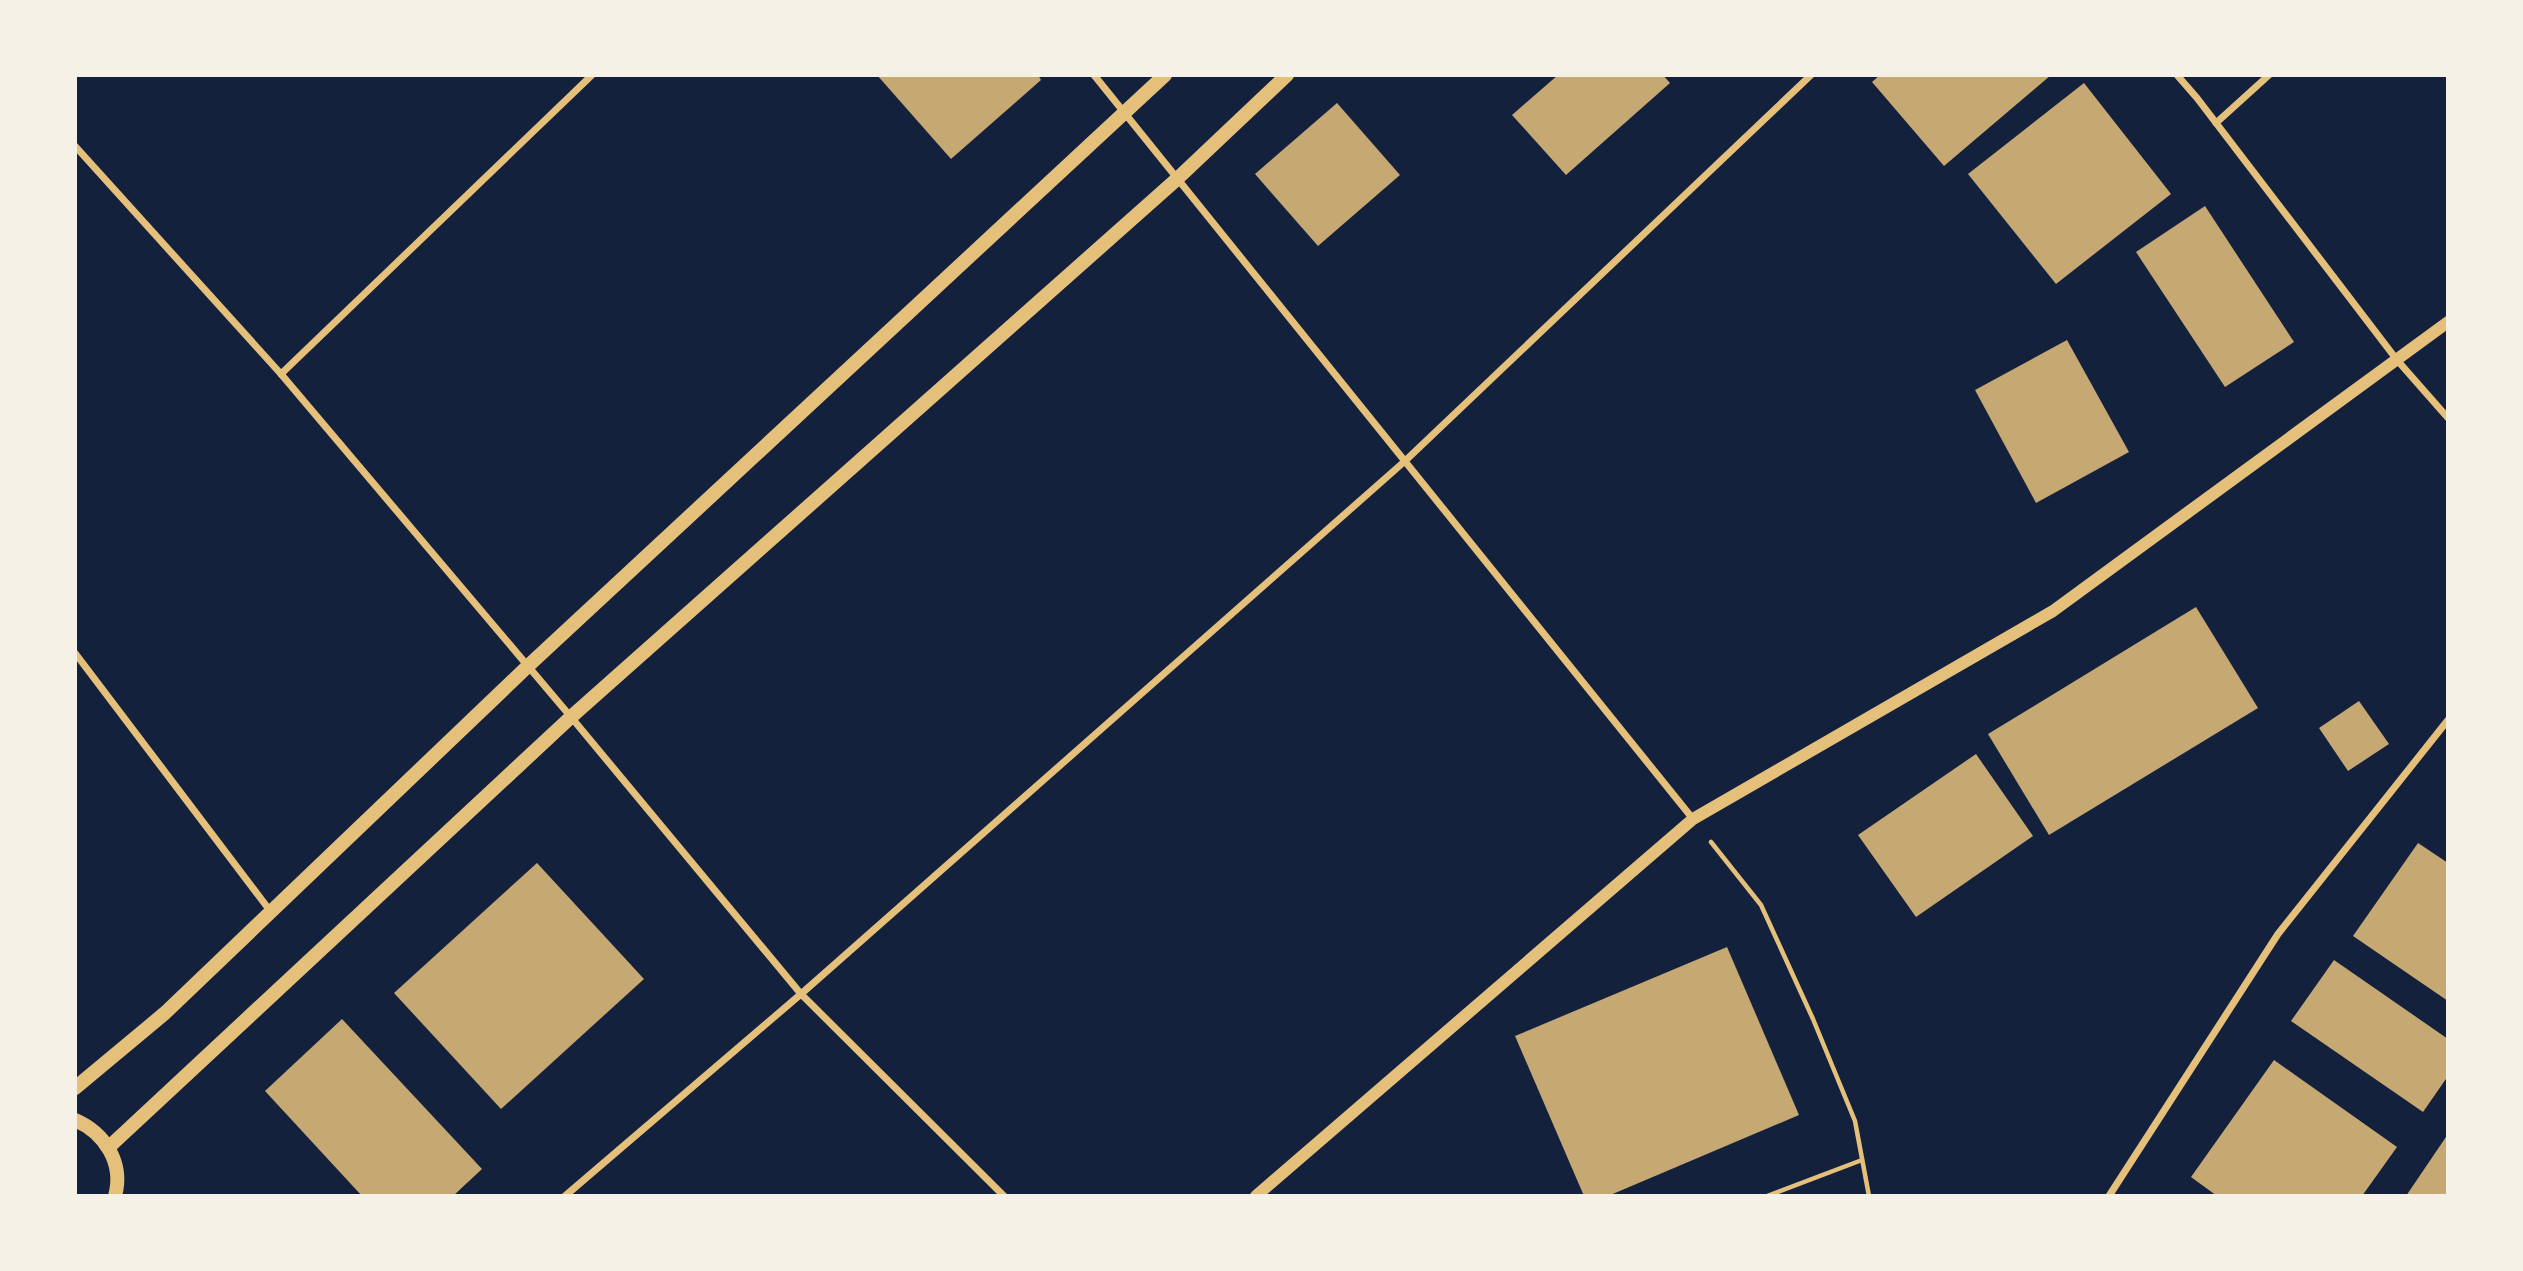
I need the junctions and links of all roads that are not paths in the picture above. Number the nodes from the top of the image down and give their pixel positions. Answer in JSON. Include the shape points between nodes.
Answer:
{"nodes":[{"id":1,"x":592,"y":75,"type":"edge"},
{"id":2,"x":1094,"y":75,"type":"edge"},
{"id":3,"x":1165,"y":75,"type":"edge"},
{"id":4,"x":1287,"y":75,"type":"edge"},
{"id":5,"x":1811,"y":75,"type":"edge"},
{"id":6,"x":2177,"y":75,"type":"edge"},
{"id":7,"x":2269,"y":75,"type":"edge"},
{"id":8,"x":1124,"y":112,"type":"junction"},
{"id":9,"x":2216,"y":123,"type":"junction"},
{"id":10,"x":75,"y":146,"type":"edge"},
{"id":11,"x":1177,"y":179,"type":"junction"},
{"id":12,"x":2448,"y":322,"type":"edge"},
{"id":13,"x":2397,"y":360,"type":"junction"},
{"id":14,"x":281,"y":374,"type":"junction"},
{"id":15,"x":2448,"y":418,"type":"edge"},
{"id":16,"x":1405,"y":461,"type":"junction"},
{"id":17,"x":75,"y":653,"type":"edge"},
{"id":18,"x":528,"y":666,"type":"junction"},
{"id":19,"x":571,"y":717,"type":"junction"},
{"id":20,"x":2448,"y":720,"type":"edge"},
{"id":21,"x":1693,"y":819,"type":"junction"},
{"id":22,"x":272,"y":913,"type":"junction"},
{"id":23,"x":801,"y":994,"type":"junction"},
{"id":24,"x":75,"y":1088,"type":"edge"},
{"id":25,"x":75,"y":1120,"type":"edge"},
{"id":26,"x":109,"y":1147,"type":"junction"},
{"id":27,"x":119,"y":1193,"type":"edge"},
{"id":28,"x":565,"y":1196,"type":"edge"},
{"id":29,"x":1004,"y":1196,"type":"edge"},
{"id":30,"x":1256,"y":1196,"type":"edge"},
{"id":31,"x":2109,"y":1196,"type":"edge"}],
"edges":[{"from":1,"to":14,"type":"street"},
{"from":2,"to":8,"type":"street"},
{"from":3,"to":8,"type":"main road"},
{"from":4,"to":11,"type":"main road"},
{"from":5,"to":16,"type":"street"},
{"from":6,"to":9,"type":"street"},
{"from":7,"to":9,"type":"street"},
{"from":8,"to":11,"type":"street"},
{"from":8,"to":18,"type":"main road"},
{"from":9,"to":13,"type":"street"},
{"from":10,"to":14,"type":"street"},
{"from":11,"to":16,"type":"street"},
{"from":11,"to":19,"type":"main road"},
{"from":12,"to":13,"type":"street"},
{"from":13,"to":15,"type":"street"},
{"from":13,"to":21,"type":"street","via":[[2053,611]]},
{"from":14,"to":18,"type":"street"},
{"from":16,"to":21,"type":"street"},
{"from":16,"to":23,"type":"street"},
{"from":17,"to":22,"type":"street"},
{"from":18,"to":19,"type":"street"},
{"from":18,"to":22,"type":"main road"},
{"from":19,"to":23,"type":"street"},
{"from":19,"to":26,"type":"main road"},
{"from":20,"to":31,"type":"street","via":[[2278,934]]},
{"from":21,"to":30,"type":"street"},
{"from":22,"to":24,"type":"main road","via":[[165,1013]]},
{"from":23,"to":28,"type":"street"},
{"from":23,"to":29,"type":"street"},
{"from":25,"to":26,"type":"main road","via":[[95,1131]]},
{"from":26,"to":27,"type":"main road","via":[[117,1167]]}]}
